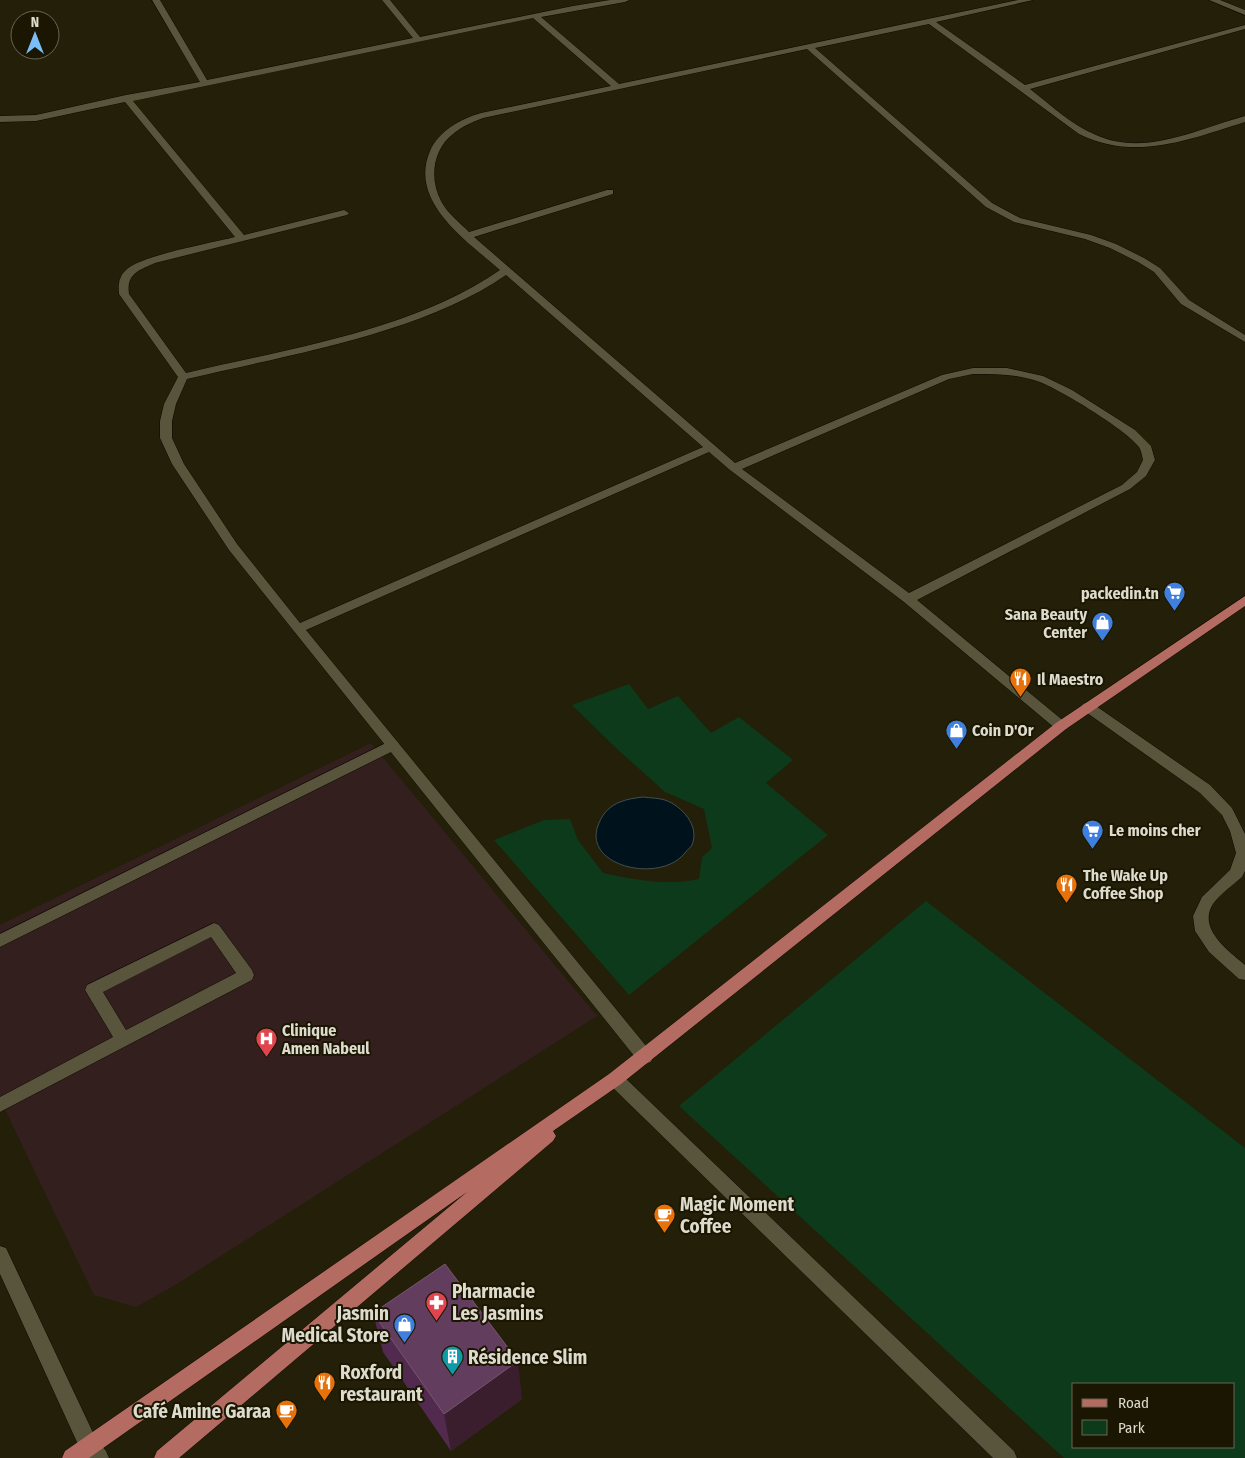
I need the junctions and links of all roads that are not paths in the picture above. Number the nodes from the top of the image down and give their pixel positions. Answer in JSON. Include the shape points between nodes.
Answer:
{"nodes":[{"id":1,"x":156,"y":0,"type":"edge"},
{"id":2,"x":386,"y":0,"type":"edge"},
{"id":3,"x":565,"y":0,"type":"edge"},
{"id":4,"x":625,"y":0,"type":"edge"},
{"id":5,"x":1029,"y":0,"type":"edge"},
{"id":6,"x":1213,"y":0,"type":"edge"},
{"id":7,"x":573,"y":8,"type":"junction"},
{"id":8,"x":1245,"y":13,"type":"edge"},
{"id":9,"x":535,"y":16,"type":"junction"},
{"id":10,"x":930,"y":21,"type":"junction"},
{"id":11,"x":1245,"y":28,"type":"edge"},
{"id":12,"x":418,"y":39,"type":"junction"},
{"id":13,"x":809,"y":47,"type":"junction"},
{"id":14,"x":204,"y":82,"type":"junction"},
{"id":15,"x":617,"y":87,"type":"junction"},
{"id":16,"x":1024,"y":88,"type":"junction"},
{"id":17,"x":126,"y":98,"type":"junction"},
{"id":18,"x":0,"y":119,"type":"edge"},
{"id":19,"x":1245,"y":119,"type":"edge"},
{"id":20,"x":610,"y":192,"type":"dead end"},
{"id":21,"x":344,"y":213,"type":"dead end"},
{"id":22,"x":467,"y":236,"type":"junction"},
{"id":23,"x":241,"y":238,"type":"junction"},
{"id":24,"x":506,"y":270,"type":"junction"},
{"id":25,"x":1245,"y":338,"type":"edge"},
{"id":26,"x":183,"y":377,"type":"junction"},
{"id":27,"x":711,"y":447,"type":"junction"},
{"id":28,"x":734,"y":468,"type":"junction"},
{"id":29,"x":908,"y":599,"type":"junction"},
{"id":30,"x":1245,"y":600,"type":"edge"},
{"id":31,"x":298,"y":629,"type":"junction"},
{"id":32,"x":1088,"y":707,"type":"junction"},
{"id":33,"x":1061,"y":726,"type":"junction"},
{"id":34,"x":392,"y":745,"type":"junction"},
{"id":35,"x":0,"y":941,"type":"edge"},
{"id":36,"x":1245,"y":974,"type":"edge"},
{"id":37,"x":123,"y":1040,"type":"junction"},
{"id":38,"x":645,"y":1057,"type":"junction"},
{"id":39,"x":615,"y":1079,"type":"junction"},
{"id":40,"x":0,"y":1105,"type":"edge"},
{"id":41,"x":0,"y":1254,"type":"edge"},
{"id":42,"x":94,"y":1452,"type":"edge"},
{"id":43,"x":72,"y":1458,"type":"edge"},
{"id":44,"x":164,"y":1458,"type":"edge"},
{"id":45,"x":1007,"y":1458,"type":"edge"}],
"edges":[{"from":1,"to":14,"type":"street"},
{"from":2,"to":12,"type":"street"},
{"from":3,"to":7,"type":"street"},
{"from":4,"to":7,"type":"street"},
{"from":5,"to":10,"type":"street"},
{"from":6,"to":8,"type":"street"},
{"from":7,"to":9,"type":"street"},
{"from":9,"to":12,"type":"street"},
{"from":9,"to":15,"type":"street"},
{"from":10,"to":13,"type":"street"},
{"from":10,"to":16,"type":"street"},
{"from":11,"to":16,"type":"street"},
{"from":12,"to":14,"type":"street"},
{"from":13,"to":15,"type":"street"},
{"from":13,"to":25,"type":"street","via":[[989,205],[1017,220],[1088,237],[1141,260],[1157,270],[1185,302]]},
{"from":14,"to":17,"type":"street"},
{"from":15,"to":22,"type":"street","via":[[481,116],[446,134],[435,148],[429,184],[436,202]]},
{"from":16,"to":19,"type":"street","via":[[1087,134],[1124,146],[1148,146]]},
{"from":17,"to":18,"type":"street","via":[[36,118]]},
{"from":17,"to":23,"type":"street"},
{"from":20,"to":22,"type":"street"},
{"from":21,"to":23,"type":"street"},
{"from":22,"to":24,"type":"street"},
{"from":23,"to":26,"type":"street","via":[[152,260],[126,275],[122,284],[124,294]]},
{"from":24,"to":26,"type":"street","via":[[476,290],[404,320]]},
{"from":24,"to":27,"type":"street"},
{"from":26,"to":31,"type":"street","via":[[170,404],[166,438],[178,464],[233,547]]},
{"from":27,"to":28,"type":"street"},
{"from":27,"to":31,"type":"street"},
{"from":28,"to":29,"type":"street"},
{"from":28,"to":29,"type":"street","via":[[946,377],[973,371],[1007,371],[1039,378],[1068,392],[1131,432],[1145,446],[1149,460],[1142,474],[1126,487]]},
{"from":29,"to":33,"type":"street"},
{"from":30,"to":32,"type":"main road"},
{"from":31,"to":34,"type":"street"},
{"from":32,"to":33,"type":"main road"},
{"from":32,"to":36,"type":"street","via":[[1206,789],[1227,812],[1244,853],[1237,873],[1207,901],[1201,916],[1203,931],[1215,948]]},
{"from":33,"to":38,"type":"main road"},
{"from":34,"to":35,"type":"street"},
{"from":34,"to":38,"type":"street"},
{"from":37,"to":37,"type":"street","via":[[246,974],[214,929],[93,990]]},
{"from":37,"to":40,"type":"street"},
{"from":38,"to":39,"type":"main road"},
{"from":39,"to":42,"type":"main road"},
{"from":39,"to":44,"type":"main road"},
{"from":39,"to":45,"type":"street"},
{"from":41,"to":42,"type":"street"},
{"from":42,"to":43,"type":"main road"}]}
